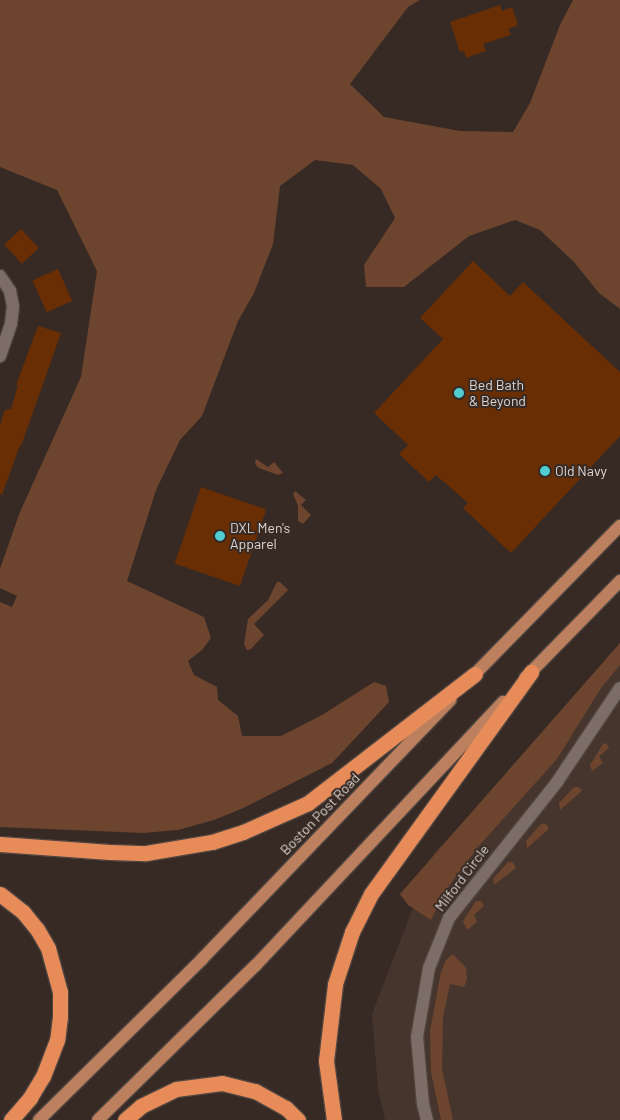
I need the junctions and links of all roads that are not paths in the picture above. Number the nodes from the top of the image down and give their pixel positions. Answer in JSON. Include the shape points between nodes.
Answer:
{"nodes":[{"id":1,"x":0,"y":276,"type":"edge"},
{"id":2,"x":0,"y":356,"type":"edge"},
{"id":3,"x":620,"y":526,"type":"edge"},
{"id":4,"x":620,"y":581,"type":"edge"},
{"id":5,"x":531,"y":672,"type":"junction"},
{"id":6,"x":475,"y":674,"type":"junction"},
{"id":7,"x":620,"y":688,"type":"edge"},
{"id":8,"x":0,"y":844,"type":"edge"},
{"id":9,"x":0,"y":894,"type":"edge"},
{"id":10,"x":11,"y":1120,"type":"edge"},
{"id":11,"x":39,"y":1120,"type":"edge"},
{"id":12,"x":98,"y":1120,"type":"edge"},
{"id":13,"x":125,"y":1120,"type":"edge"},
{"id":14,"x":298,"y":1120,"type":"edge"},
{"id":15,"x":334,"y":1120,"type":"edge"},
{"id":16,"x":427,"y":1120,"type":"edge"}],
"edges":[{"from":1,"to":2,"type":"street","via":[[10,291],[13,307]]},
{"from":3,"to":6,"type":"main road","name":"Boston Post Road"},
{"from":4,"to":5,"type":"main road"},
{"from":5,"to":12,"type":"main road","via":[[256,965]]},
{"from":5,"to":15,"type":"highway","via":[[371,894],[352,932],[335,984],[330,1019],[326,1061]]},
{"from":6,"to":8,"type":"highway","via":[[308,803],[243,832],[212,842],[146,852]]},
{"from":6,"to":11,"type":"main road","name":"Boston Post Road","via":[[202,959]]},
{"from":7,"to":16,"type":"street","name":"Milford Circle","via":[[557,782],[449,918],[429,968],[417,1037]]},
{"from":9,"to":10,"type":"highway","via":[[23,912],[37,929],[48,948],[60,992],[57,1040],[43,1076]]},
{"from":13,"to":14,"type":"highway","via":[[141,1106],[176,1089],[222,1083],[255,1091],[286,1108]]}]}
